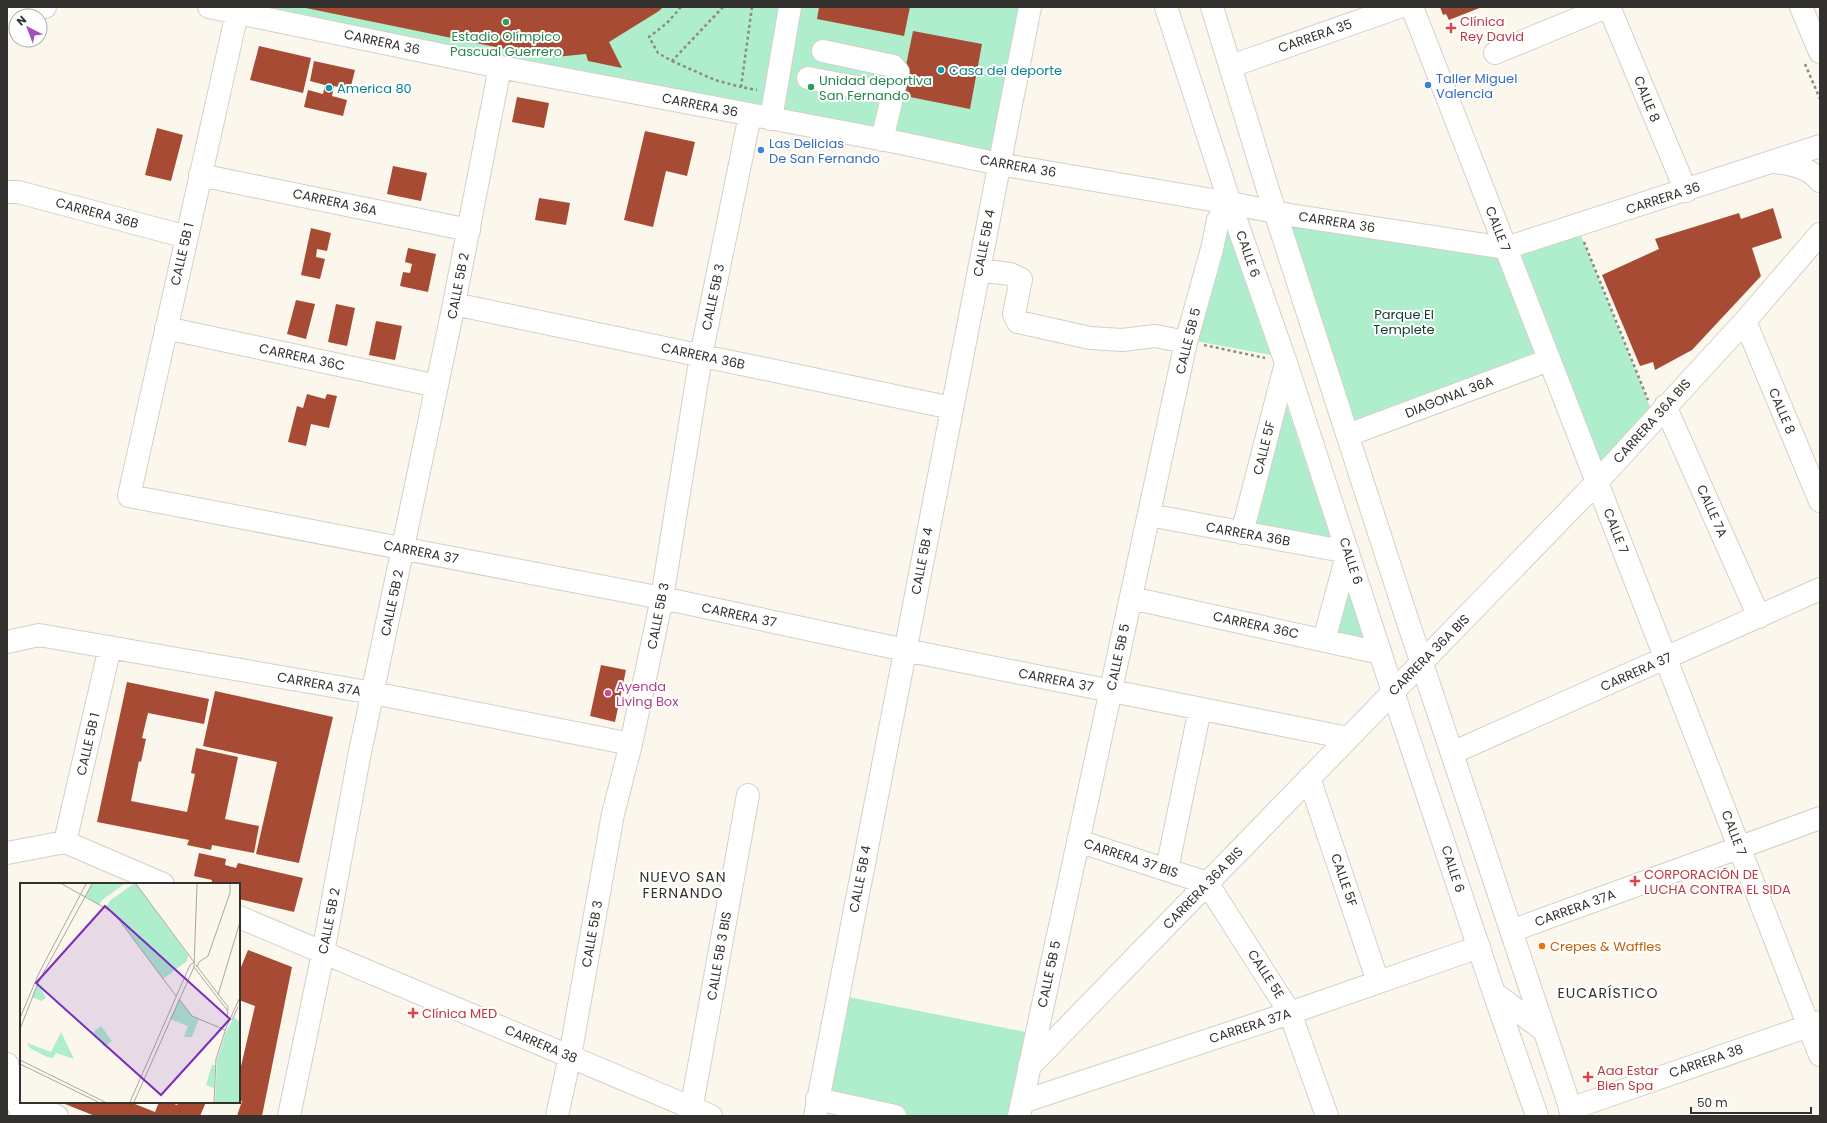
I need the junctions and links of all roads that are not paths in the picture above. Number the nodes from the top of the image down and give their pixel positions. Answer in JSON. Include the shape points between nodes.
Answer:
{"nodes":[{"id":1,"x":45,"y":7,"type":"edge"},
{"id":2,"x":209,"y":7,"type":"edge"},
{"id":3,"x":790,"y":7,"type":"edge"},
{"id":4,"x":1030,"y":7,"type":"edge"},
{"id":5,"x":1166,"y":7,"type":"edge"},
{"id":6,"x":1212,"y":7,"type":"edge"},
{"id":7,"x":1399,"y":7,"type":"edge"},
{"id":8,"x":1412,"y":7,"type":"edge"},
{"id":9,"x":1606,"y":7,"type":"edge"},
{"id":10,"x":1609,"y":7,"type":"edge"},
{"id":11,"x":1800,"y":8,"type":"edge"},
{"id":12,"x":236,"y":13,"type":"junction"},
{"id":13,"x":7,"y":15,"type":"edge"},
{"id":14,"x":823,"y":51,"type":"dead end"},
{"id":15,"x":1820,"y":52,"type":"edge"},
{"id":16,"x":1496,"y":53,"type":"dead end"},
{"id":17,"x":1231,"y":66,"type":"junction"},
{"id":18,"x":500,"y":67,"type":"junction"},
{"id":19,"x":808,"y":78,"type":"dead end"},
{"id":20,"x":893,"y":94,"type":"junction"},
{"id":21,"x":750,"y":115,"type":"junction"},
{"id":22,"x":771,"y":119,"type":"junction"},
{"id":23,"x":882,"y":140,"type":"junction"},
{"id":24,"x":1820,"y":146,"type":"edge"},
{"id":25,"x":1775,"y":162,"type":"junction"},
{"id":26,"x":1000,"y":164,"type":"junction"},
{"id":27,"x":200,"y":175,"type":"junction"},
{"id":28,"x":1820,"y":181,"type":"edge"},
{"id":29,"x":1686,"y":191,"type":"junction"},
{"id":30,"x":7,"y":192,"type":"edge"},
{"id":31,"x":1230,"y":203,"type":"junction"},
{"id":32,"x":1275,"y":211,"type":"junction"},
{"id":33,"x":469,"y":230,"type":"junction"},
{"id":34,"x":1820,"y":234,"type":"edge"},
{"id":35,"x":186,"y":237,"type":"junction"},
{"id":36,"x":1506,"y":248,"type":"junction"},
{"id":37,"x":979,"y":270,"type":"junction"},
{"id":38,"x":454,"y":304,"type":"junction"},
{"id":39,"x":1744,"y":321,"type":"junction"},
{"id":40,"x":166,"y":328,"type":"junction"},
{"id":41,"x":1186,"y":342,"type":"junction"},
{"id":42,"x":701,"y":356,"type":"junction"},
{"id":43,"x":1549,"y":360,"type":"junction"},
{"id":44,"x":1277,"y":361,"type":"junction"},
{"id":45,"x":437,"y":386,"type":"junction"},
{"id":46,"x":952,"y":408,"type":"junction"},
{"id":47,"x":1660,"y":412,"type":"junction"},
{"id":48,"x":1348,"y":435,"type":"junction"},
{"id":49,"x":1814,"y":468,"type":"edge"},
{"id":50,"x":1597,"y":482,"type":"junction"},
{"id":51,"x":128,"y":496,"type":"joint"},
{"id":52,"x":1820,"y":502,"type":"edge"},
{"id":53,"x":1149,"y":515,"type":"junction"},
{"id":54,"x":1242,"y":533,"type":"junction"},
{"id":55,"x":404,"y":549,"type":"junction"},
{"id":56,"x":1348,"y":552,"type":"junction"},
{"id":57,"x":1820,"y":590,"type":"edge"},
{"id":58,"x":662,"y":598,"type":"junction"},
{"id":59,"x":1131,"y":598,"type":"junction"},
{"id":60,"x":1758,"y":617,"type":"junction"},
{"id":61,"x":1324,"y":640,"type":"junction"},
{"id":62,"x":7,"y":642,"type":"edge"},
{"id":63,"x":110,"y":647,"type":"junction"},
{"id":64,"x":905,"y":650,"type":"junction"},
{"id":65,"x":1380,"y":652,"type":"junction"},
{"id":66,"x":1666,"y":658,"type":"junction"},
{"id":67,"x":1422,"y":662,"type":"junction"},
{"id":68,"x":1111,"y":691,"type":"junction"},
{"id":69,"x":1393,"y":692,"type":"junction"},
{"id":70,"x":373,"y":693,"type":"junction"},
{"id":71,"x":1200,"y":709,"type":"junction"},
{"id":72,"x":1348,"y":738,"type":"junction"},
{"id":73,"x":631,"y":744,"type":"junction"},
{"id":74,"x":1452,"y":753,"type":"junction"},
{"id":75,"x":1309,"y":778,"type":"junction"},
{"id":76,"x":748,"y":796,"type":"dead end"},
{"id":77,"x":1820,"y":818,"type":"edge"},
{"id":78,"x":1078,"y":841,"type":"junction"},
{"id":79,"x":65,"y":842,"type":"junction"},
{"id":80,"x":1739,"y":848,"type":"junction"},
{"id":81,"x":7,"y":853,"type":"edge"},
{"id":82,"x":1167,"y":869,"type":"junction"},
{"id":83,"x":161,"y":883,"type":"edge"},
{"id":84,"x":1207,"y":883,"type":"junction"},
{"id":85,"x":240,"y":917,"type":"edge"},
{"id":86,"x":1511,"y":931,"type":"junction"},
{"id":87,"x":1478,"y":947,"type":"junction"},
{"id":88,"x":323,"y":953,"type":"junction"},
{"id":89,"x":1378,"y":982,"type":"junction"},
{"id":90,"x":1494,"y":993,"type":"junction"},
{"id":91,"x":1290,"y":1013,"type":"junction"},
{"id":92,"x":1814,"y":1024,"type":"edge"},
{"id":93,"x":1542,"y":1029,"type":"junction"},
{"id":94,"x":1820,"y":1055,"type":"edge"},
{"id":95,"x":570,"y":1056,"type":"junction"},
{"id":96,"x":7,"y":1064,"type":"edge"},
{"id":97,"x":1028,"y":1068,"type":"junction"},
{"id":98,"x":816,"y":1108,"type":"edge"},
{"id":99,"x":1020,"y":1109,"type":"edge"},
{"id":100,"x":14,"y":1111,"type":"edge"},
{"id":101,"x":1571,"y":1112,"type":"edge"},
{"id":102,"x":698,"y":1113,"type":"edge"},
{"id":103,"x":57,"y":1116,"type":"edge"},
{"id":104,"x":289,"y":1116,"type":"edge"},
{"id":105,"x":557,"y":1116,"type":"edge"},
{"id":106,"x":895,"y":1116,"type":"edge"},
{"id":107,"x":1327,"y":1116,"type":"edge"},
{"id":108,"x":1537,"y":1116,"type":"edge"}],
"edges":[{"from":1,"to":13,"type":"street"},
{"from":2,"to":12,"type":"street","name":"CARRERA 36"},
{"from":3,"to":22,"type":"street"},
{"from":4,"to":26,"type":"street","name":"CALLE 5B 4"},
{"from":5,"to":31,"type":"street","name":"CALLE 6"},
{"from":6,"to":17,"type":"street"},
{"from":7,"to":17,"type":"street","name":"CARRERA 35"},
{"from":8,"to":36,"type":"street","name":"CALLE 7"},
{"from":9,"to":16,"type":"street"},
{"from":10,"to":29,"type":"street","name":"CALLE 8"},
{"from":11,"to":15,"type":"street"},
{"from":12,"to":18,"type":"street","name":"CARRERA 36"},
{"from":12,"to":27,"type":"street","name":"CALLE 5B 1"},
{"from":14,"to":20,"type":"street","via":[[893,66],[898,72]]},
{"from":17,"to":32,"type":"street"},
{"from":18,"to":21,"type":"street","name":"CARRERA 36"},
{"from":18,"to":33,"type":"street","name":"CALLE 5B 2"},
{"from":19,"to":20,"type":"street"},
{"from":20,"to":23,"type":"street"},
{"from":21,"to":22,"type":"street","name":"CARRERA 36"},
{"from":21,"to":42,"type":"street","name":"CALLE 5B 3"},
{"from":22,"to":23,"type":"street","name":"CARRERA 36"},
{"from":23,"to":26,"type":"street","name":"CARRERA 36"},
{"from":24,"to":25,"type":"street","name":"CARRERA 36"},
{"from":25,"to":28,"type":"street","via":[[1805,169]]},
{"from":25,"to":29,"type":"street","name":"CARRERA 36"},
{"from":26,"to":31,"type":"street","name":"CARRERA 36"},
{"from":26,"to":37,"type":"street","name":"CALLE 5B 4"},
{"from":27,"to":33,"type":"street","name":"CARRERA 36A"},
{"from":27,"to":35,"type":"street","name":"CALLE 5B 1"},
{"from":29,"to":36,"type":"street","name":"CARRERA 36"},
{"from":30,"to":35,"type":"street","name":"CARRERA 36B","via":[[18,192]]},
{"from":31,"to":32,"type":"street","name":"CARRERA 36"},
{"from":31,"to":41,"type":"street","name":"CALLE 5B 5","via":[[1218,220]]},
{"from":31,"to":44,"type":"street","name":"CALLE 6"},
{"from":32,"to":36,"type":"street","name":"CARRERA 36"},
{"from":32,"to":48,"type":"street"},
{"from":33,"to":38,"type":"street","name":"CALLE 5B 2"},
{"from":34,"to":39,"type":"street","name":"CARRERA 36A BIS"},
{"from":35,"to":40,"type":"street","name":"CALLE 5B 1"},
{"from":36,"to":43,"type":"street","name":"CALLE 7"},
{"from":37,"to":41,"type":"street","via":[[1010,274],[1021,280],[1014,314],[1018,322],[1090,338],[1122,340],[1155,336]]},
{"from":37,"to":46,"type":"street","name":"CALLE 5B 4"},
{"from":38,"to":42,"type":"street","name":"CARRERA 36B"},
{"from":38,"to":45,"type":"street","name":"CALLE 5B 2"},
{"from":39,"to":47,"type":"street","name":"CARRERA 36A BIS"},
{"from":39,"to":49,"type":"street","name":"CALLE 8"},
{"from":40,"to":45,"type":"street","name":"CARRERA 36C"},
{"from":40,"to":51,"type":"street","name":"CALLE 5B 1"},
{"from":41,"to":53,"type":"street","name":"CALLE 5B 5"},
{"from":42,"to":46,"type":"street","name":"CARRERA 36B"},
{"from":42,"to":58,"type":"street","name":"CALLE 5B 3"},
{"from":43,"to":48,"type":"street","name":"DIAGONAL 36A"},
{"from":43,"to":50,"type":"street","name":"CALLE 7"},
{"from":44,"to":54,"type":"street","name":"CALLE 5F"},
{"from":44,"to":56,"type":"street","name":"CALLE 6"},
{"from":45,"to":55,"type":"street","name":"CALLE 5B 2"},
{"from":46,"to":64,"type":"street","name":"CALLE 5B 4"},
{"from":47,"to":50,"type":"street","name":"CARRERA 36A BIS"},
{"from":47,"to":60,"type":"street","name":"CALLE 7A"},
{"from":48,"to":67,"type":"street"},
{"from":49,"to":52,"type":"street","name":"CALLE 8"},
{"from":50,"to":66,"type":"street","name":"CALLE 7"},
{"from":50,"to":67,"type":"street","name":"CARRERA 36A BIS"},
{"from":51,"to":55,"type":"street","name":"CARRERA 37"},
{"from":53,"to":54,"type":"street","name":"CARRERA 36B"},
{"from":53,"to":59,"type":"street","name":"CALLE 5B 5"},
{"from":54,"to":56,"type":"street","name":"CARRERA 36B"},
{"from":55,"to":58,"type":"street","name":"CARRERA 37"},
{"from":55,"to":70,"type":"street","name":"CALLE 5B 2"},
{"from":56,"to":61,"type":"street"},
{"from":56,"to":65,"type":"street","name":"CALLE 6"},
{"from":57,"to":60,"type":"street","name":"CARRERA 37"},
{"from":58,"to":64,"type":"street","name":"CARRERA 37"},
{"from":58,"to":73,"type":"street","name":"CALLE 5B 3"},
{"from":59,"to":61,"type":"street","name":"CARRERA 36C"},
{"from":59,"to":68,"type":"street","name":"CALLE 5B 5"},
{"from":60,"to":66,"type":"street","name":"CARRERA 37"},
{"from":61,"to":65,"type":"street","name":"CARRERA 36C"},
{"from":62,"to":63,"type":"street","name":"CARRERA 37A","via":[[39,635]]},
{"from":63,"to":70,"type":"street","name":"CARRERA 37A"},
{"from":63,"to":79,"type":"street","name":"CALLE 5B 1"},
{"from":64,"to":68,"type":"street","name":"CARRERA 37"},
{"from":64,"to":98,"type":"street","name":"CALLE 5B 4"},
{"from":65,"to":69,"type":"street","name":"CALLE 6"},
{"from":66,"to":74,"type":"street","name":"CARRERA 37"},
{"from":66,"to":80,"type":"street","name":"CALLE 7"},
{"from":67,"to":69,"type":"street","name":"CARRERA 36A BIS"},
{"from":67,"to":74,"type":"street"},
{"from":68,"to":71,"type":"street","name":"CARRERA 37"},
{"from":68,"to":78,"type":"street","name":"CALLE 5B 5"},
{"from":69,"to":72,"type":"street","name":"CARRERA 36A BIS"},
{"from":69,"to":87,"type":"street","name":"CALLE 6"},
{"from":70,"to":73,"type":"street","name":"CARRERA 37A"},
{"from":70,"to":88,"type":"street","name":"CALLE 5B 2"},
{"from":71,"to":72,"type":"street","name":"CARRERA 37"},
{"from":71,"to":82,"type":"street"},
{"from":72,"to":75,"type":"street","name":"CARRERA 36A BIS"},
{"from":73,"to":95,"type":"street","name":"CALLE 5B 3","via":[[613,814]]},
{"from":74,"to":86,"type":"street"},
{"from":75,"to":84,"type":"street","name":"CARRERA 36A BIS"},
{"from":75,"to":89,"type":"street","name":"CALLE 5F"},
{"from":76,"to":102,"type":"street","name":"CALLE 5B 3 BIS"},
{"from":77,"to":80,"type":"street","name":"CARRERA 37A"},
{"from":78,"to":82,"type":"street","name":"CARRERA 37 BIS"},
{"from":78,"to":97,"type":"street","name":"CALLE 5B 5"},
{"from":79,"to":81,"type":"street"},
{"from":79,"to":83,"type":"street"},
{"from":80,"to":86,"type":"street","name":"CARRERA 37A"},
{"from":80,"to":92,"type":"street","name":"CALLE 7"},
{"from":82,"to":84,"type":"street","name":"CARRERA 37 BIS"},
{"from":84,"to":91,"type":"street","name":"CALLE 5E"},
{"from":84,"to":97,"type":"street","name":"CARRERA 36A BIS"},
{"from":85,"to":88,"type":"street","name":"CARRERA 38"},
{"from":86,"to":93,"type":"street"},
{"from":87,"to":89,"type":"street","name":"CARRERA 37A"},
{"from":87,"to":90,"type":"street","name":"CALLE 6"},
{"from":88,"to":95,"type":"street","name":"CARRERA 38"},
{"from":88,"to":104,"type":"street","name":"CALLE 5B 2"},
{"from":89,"to":91,"type":"street","name":"CARRERA 37A"},
{"from":90,"to":93,"type":"street"},
{"from":90,"to":108,"type":"street","name":"CALLE 6"},
{"from":91,"to":99,"type":"street","name":"CARRERA 37A"},
{"from":91,"to":107,"type":"street","name":"CALLE 5E"},
{"from":92,"to":94,"type":"street","name":"CALLE 7"},
{"from":92,"to":101,"type":"street","name":"CARRERA 38"},
{"from":93,"to":101,"type":"street"},
{"from":95,"to":102,"type":"street","name":"CARRERA 38"},
{"from":95,"to":105,"type":"street","name":"CALLE 5B 3"},
{"from":96,"to":100,"type":"street"},
{"from":97,"to":99,"type":"street","name":"CALLE 5B 5"},
{"from":98,"to":106,"type":"street"},
{"from":100,"to":103,"type":"street","via":[[43,1110]]}]}
